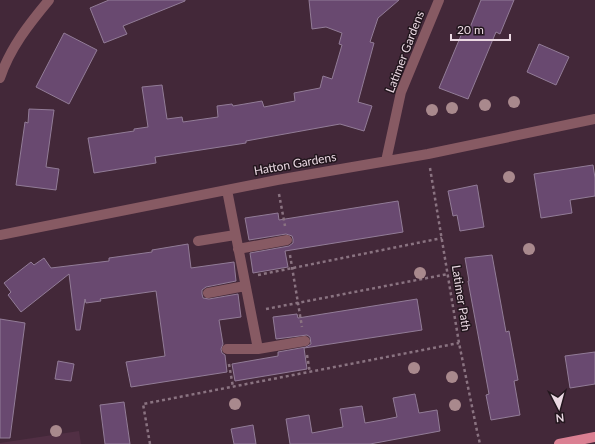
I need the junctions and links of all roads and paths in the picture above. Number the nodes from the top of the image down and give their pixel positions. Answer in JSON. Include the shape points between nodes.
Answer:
{"nodes":[{"id":1,"x":49,"y":0,"type":"edge"},
{"id":2,"x":439,"y":0,"type":"edge"},
{"id":3,"x":0,"y":78,"type":"edge"},
{"id":4,"x":595,"y":119,"type":"edge"},
{"id":5,"x":428,"y":154,"type":"junction"},
{"id":6,"x":386,"y":161,"type":"junction"},
{"id":7,"x":277,"y":180,"type":"junction"},
{"id":8,"x":227,"y":190,"type":"junction"},
{"id":9,"x":235,"y":234,"type":"junction"},
{"id":10,"x":0,"y":235,"type":"edge"},
{"id":11,"x":442,"y":238,"type":"junction"},
{"id":12,"x":287,"y":240,"type":"junction"},
{"id":13,"x":198,"y":241,"type":"dead end"},
{"id":14,"x":238,"y":249,"type":"junction"},
{"id":15,"x":292,"y":269,"type":"junction"},
{"id":16,"x":448,"y":274,"type":"junction"},
{"id":17,"x":245,"y":282,"type":"junction"},
{"id":18,"x":208,"y":292,"type":"dead end"},
{"id":19,"x":298,"y":302,"type":"junction"},
{"id":20,"x":250,"y":312,"type":"junction"},
{"id":21,"x":305,"y":341,"type":"junction"},
{"id":22,"x":459,"y":343,"type":"junction"},
{"id":23,"x":227,"y":349,"type":"joint"},
{"id":24,"x":258,"y":349,"type":"junction"},
{"id":25,"x":310,"y":373,"type":"junction"},
{"id":26,"x":233,"y":387,"type":"junction"},
{"id":27,"x":595,"y":437,"type":"edge"},
{"id":28,"x":150,"y":444,"type":"edge"},
{"id":29,"x":480,"y":444,"type":"edge"},
{"id":30,"x":559,"y":444,"type":"edge"}],
"edges":[{"from":1,"to":3,"type":"street","via":[[24,31],[6,61]]},
{"from":2,"to":6,"type":"street","name":"Latimer Gardens","via":[[401,92]]},
{"from":4,"to":5,"type":"street","name":"Hatton Gardens"},
{"from":5,"to":6,"type":"street","name":"Hatton Gardens"},
{"from":5,"to":11,"type":"path","name":"Latimer Path"},
{"from":6,"to":7,"type":"street","name":"Hatton Gardens"},
{"from":7,"to":8,"type":"street","name":"Hatton Gardens"},
{"from":7,"to":12,"type":"path"},
{"from":8,"to":9,"type":"street"},
{"from":8,"to":10,"type":"street","name":"Hatton Gardens"},
{"from":9,"to":13,"type":"street"},
{"from":9,"to":14,"type":"street"},
{"from":11,"to":15,"type":"path"},
{"from":11,"to":16,"type":"path","name":"Latimer Path"},
{"from":12,"to":14,"type":"street"},
{"from":12,"to":15,"type":"path"},
{"from":14,"to":17,"type":"street"},
{"from":15,"to":17,"type":"path"},
{"from":15,"to":19,"type":"path"},
{"from":16,"to":19,"type":"path"},
{"from":16,"to":22,"type":"path","name":"Latimer Path"},
{"from":17,"to":18,"type":"street"},
{"from":17,"to":20,"type":"street"},
{"from":19,"to":20,"type":"path"},
{"from":19,"to":21,"type":"path"},
{"from":20,"to":24,"type":"street"},
{"from":21,"to":24,"type":"street"},
{"from":21,"to":25,"type":"path"},
{"from":22,"to":25,"type":"path"},
{"from":22,"to":29,"type":"path","name":"Latimer Path"},
{"from":23,"to":24,"type":"street"},
{"from":23,"to":26,"type":"path"},
{"from":25,"to":26,"type":"path"},
{"from":26,"to":28,"type":"path","via":[[144,404]]},
{"from":27,"to":30,"type":"main road"}]}
